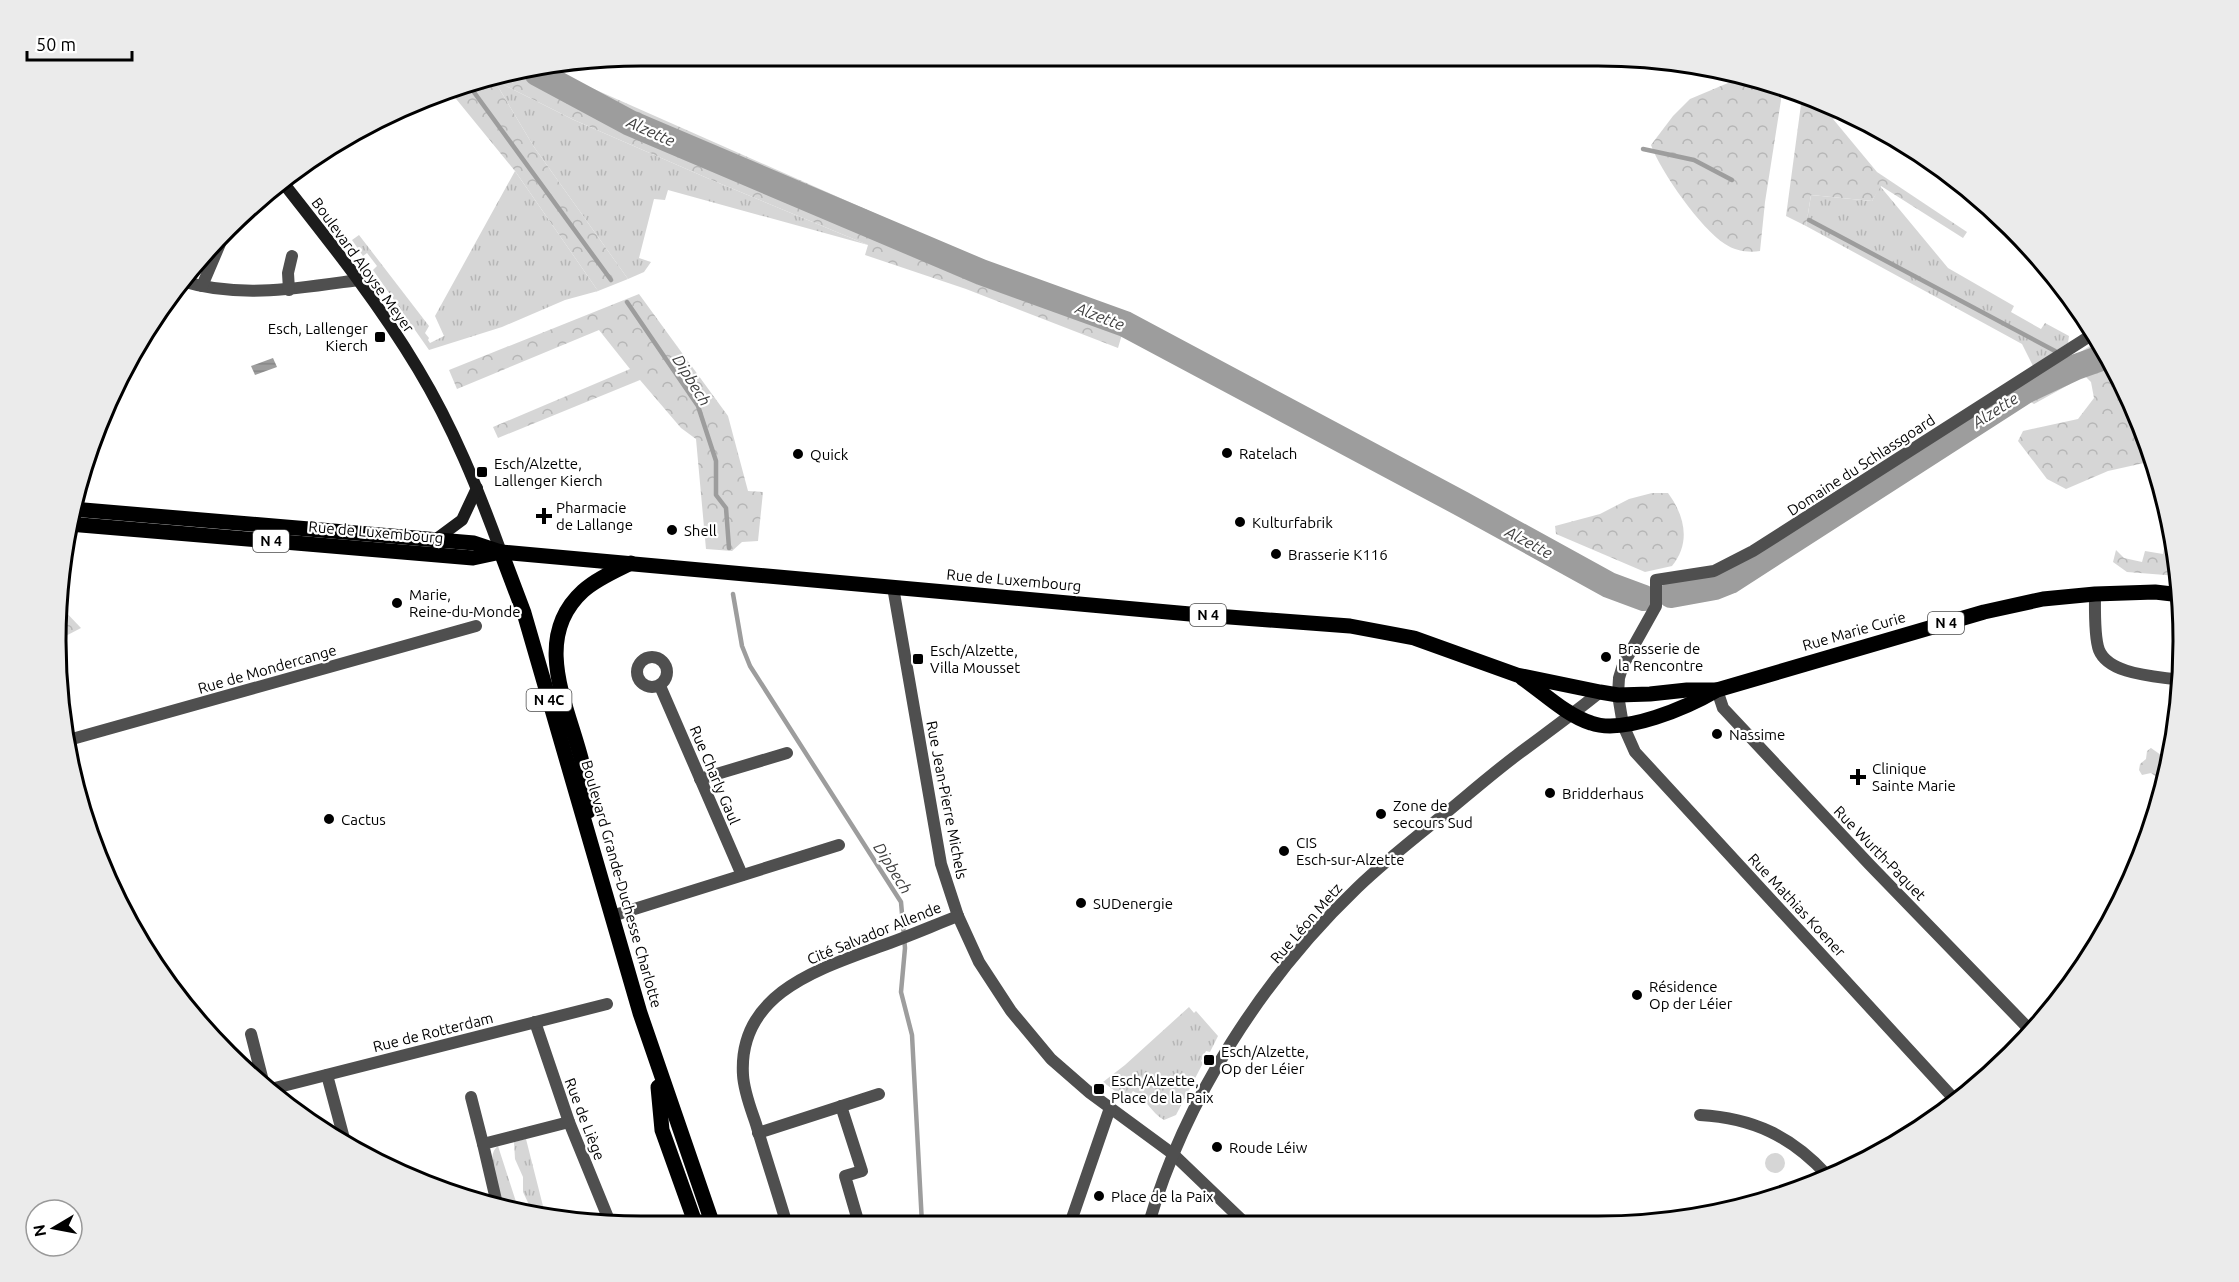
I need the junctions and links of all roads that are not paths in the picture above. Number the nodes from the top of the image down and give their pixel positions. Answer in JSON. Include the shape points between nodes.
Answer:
{"nodes":[{"id":1,"x":287,"y":188,"type":"edge"},
{"id":2,"x":215,"y":255,"type":"edge"},
{"id":3,"x":292,"y":256,"type":"dead end"},
{"id":4,"x":358,"y":279,"type":"junction"},
{"id":5,"x":191,"y":283,"type":"edge"},
{"id":6,"x":202,"y":286,"type":"junction"},
{"id":7,"x":289,"y":290,"type":"junction"},
{"id":8,"x":2086,"y":338,"type":"edge"},
{"id":9,"x":477,"y":488,"type":"junction"},
{"id":10,"x":82,"y":510,"type":"edge"},
{"id":11,"x":78,"y":525,"type":"edge"},
{"id":12,"x":435,"y":540,"type":"junction"},
{"id":13,"x":501,"y":552,"type":"junction"},
{"id":14,"x":631,"y":563,"type":"junction"},
{"id":15,"x":893,"y":587,"type":"junction"},
{"id":16,"x":2095,"y":594,"type":"junction"},
{"id":17,"x":2171,"y":594,"type":"edge"},
{"id":18,"x":476,"y":626,"type":"dead end"},
{"id":19,"x":1517,"y":675,"type":"junction"},
{"id":20,"x":2172,"y":679,"type":"edge"},
{"id":21,"x":660,"y":686,"type":"dead end"},
{"id":22,"x":1717,"y":690,"type":"junction"},
{"id":23,"x":1600,"y":692,"type":"junction"},
{"id":24,"x":1618,"y":694,"type":"junction"},
{"id":25,"x":1573,"y":714,"type":"junction"},
{"id":26,"x":1623,"y":725,"type":"junction"},
{"id":27,"x":75,"y":738,"type":"edge"},
{"id":28,"x":787,"y":753,"type":"dead end"},
{"id":29,"x":700,"y":779,"type":"junction"},
{"id":30,"x":839,"y":845,"type":"dead end"},
{"id":31,"x":593,"y":850,"type":"junction"},
{"id":32,"x":742,"y":875,"type":"junction"},
{"id":33,"x":612,"y":916,"type":"junction"},
{"id":34,"x":958,"y":916,"type":"junction"},
{"id":35,"x":607,"y":1004,"type":"dead end"},
{"id":36,"x":535,"y":1022,"type":"junction"},
{"id":37,"x":2026,"y":1025,"type":"edge"},
{"id":38,"x":251,"y":1034,"type":"dead end"},
{"id":39,"x":656,"y":1064,"type":"junction"},
{"id":40,"x":262,"y":1073,"type":"edge"},
{"id":41,"x":327,"y":1075,"type":"junction"},
{"id":42,"x":278,"y":1086,"type":"edge"},
{"id":43,"x":879,"y":1094,"type":"dead end"},
{"id":44,"x":1950,"y":1095,"type":"edge"},
{"id":45,"x":471,"y":1097,"type":"dead end"},
{"id":46,"x":841,"y":1106,"type":"junction"},
{"id":47,"x":1110,"y":1108,"type":"junction"},
{"id":48,"x":1700,"y":1115,"type":"dead end"},
{"id":49,"x":569,"y":1122,"type":"junction"},
{"id":50,"x":342,"y":1132,"type":"edge"},
{"id":51,"x":758,"y":1133,"type":"junction"},
{"id":52,"x":483,"y":1144,"type":"junction"},
{"id":53,"x":1173,"y":1154,"type":"junction"},
{"id":54,"x":1822,"y":1170,"type":"edge"},
{"id":55,"x":495,"y":1197,"type":"edge"},
{"id":56,"x":607,"y":1215,"type":"edge"},
{"id":57,"x":693,"y":1216,"type":"edge"},
{"id":58,"x":709,"y":1216,"type":"edge"},
{"id":59,"x":784,"y":1216,"type":"edge"},
{"id":60,"x":858,"y":1216,"type":"edge"},
{"id":61,"x":1073,"y":1216,"type":"edge"},
{"id":62,"x":1151,"y":1216,"type":"edge"},
{"id":63,"x":1238,"y":1216,"type":"edge"}],
"edges":[{"from":1,"to":4,"type":"main road","name":"Boulevard Aloyse Meyer"},
{"from":2,"to":6,"type":"street"},
{"from":3,"to":7,"type":"street"},
{"from":4,"to":7,"type":"street"},
{"from":4,"to":9,"type":"main road","name":"Boulevard Aloyse Meyer","via":[[419,370]]},
{"from":5,"to":6,"type":"street"},
{"from":6,"to":7,"type":"street","via":[[234,291]]},
{"from":8,"to":24,"type":"street","name":"Domaine du Schlassgoard","via":[[1754,551],[1714,571],[1656,580],[1656,606],[1623,665]]},
{"from":9,"to":12,"type":"main road","via":[[462,520]]},
{"from":9,"to":13,"type":"main road","name":"Boulevard Aloyse Meyer"},
{"from":10,"to":12,"type":"main road","name":"Rue de Luxembourg","number":"N 4"},
{"from":11,"to":13,"type":"main road","name":"Rue de Luxembourg","number":"N 4","via":[[473,558]]},
{"from":12,"to":13,"type":"main road","name":"Rue de Luxembourg","number":"N 4","via":[[474,543]]},
{"from":13,"to":14,"type":"main road","name":"Rue de Luxembourg","number":"N 4"},
{"from":13,"to":31,"type":"main road","name":"Boulevard Grande-Duchesse Charlotte","number":"N 4C","via":[[524,613]]},
{"from":14,"to":15,"type":"main road","name":"Rue de Luxembourg","number":"N 4"},
{"from":14,"to":31,"type":"main road","via":[[583,591],[562,622],[555,646],[558,675],[585,774]]},
{"from":15,"to":19,"type":"main road","name":"Rue de Luxembourg","number":"N 4","via":[[1350,626],[1414,638]]},
{"from":15,"to":34,"type":"street","name":"Rue Jean-Pierre Michels","via":[[941,864]]},
{"from":16,"to":17,"type":"main road","name":"Rue Marie Curie","number":"N 4"},
{"from":16,"to":20,"type":"street","via":[[2098,649],[2105,661],[2116,669]]},
{"from":16,"to":22,"type":"main road","name":"Rue Marie Curie","number":"N 4","via":[[2043,599],[1984,612]]},
{"from":18,"to":27,"type":"street","name":"Rue de Mondercange"},
{"from":19,"to":23,"type":"main road","number":"N 4"},
{"from":19,"to":25,"type":"main road","number":"N 4"},
{"from":21,"to":29,"type":"street","name":"Rue Charly Gaul"},
{"from":22,"to":24,"type":"main road","number":"N 4"},
{"from":22,"to":26,"type":"main road","number":"N 4","via":[[1690,706]]},
{"from":22,"to":37,"type":"street","name":"Rue Wurth-Paquet","via":[[1723,708]]},
{"from":23,"to":24,"type":"main road","number":"N 4"},
{"from":23,"to":25,"type":"street","name":"Rue Léon Metz"},
{"from":24,"to":26,"type":"street","name":"Rue Mathias Koener"},
{"from":25,"to":26,"type":"main road","number":"N 4","via":[[1599,726]]},
{"from":25,"to":53,"type":"street","name":"Rue Léon Metz","via":[[1417,836],[1328,917],[1232,1041]]},
{"from":26,"to":44,"type":"street","name":"Rue Mathias Koener","via":[[1635,752]]},
{"from":28,"to":29,"type":"street"},
{"from":29,"to":32,"type":"street","name":"Rue Charly Gaul"},
{"from":30,"to":32,"type":"street"},
{"from":31,"to":33,"type":"main road","name":"Boulevard Grande-Duchesse Charlotte","number":"N 4C"},
{"from":32,"to":33,"type":"street"},
{"from":33,"to":39,"type":"main road","name":"Boulevard Grande-Duchesse Charlotte","number":"N 4C"},
{"from":34,"to":47,"type":"street","name":"Rue Jean-Pierre Michels","via":[[979,962],[1011,1011],[1051,1059]]},
{"from":34,"to":51,"type":"street","name":"Cité Salvador Allende","via":[[831,964],[775,996],[751,1029],[744,1052],[743,1076]]},
{"from":35,"to":36,"type":"street","name":"Rue de Rotterdam"},
{"from":36,"to":41,"type":"street","name":"Rue de Rotterdam"},
{"from":36,"to":49,"type":"street","name":"Rue de Liège"},
{"from":38,"to":40,"type":"street"},
{"from":39,"to":57,"type":"main road","number":"N 4C","via":[[662,1130]]},
{"from":39,"to":58,"type":"main road","name":"Boulevard Grande-Duchesse Charlotte","number":"N 4C"},
{"from":41,"to":42,"type":"street","name":"Rue de Rotterdam"},
{"from":41,"to":50,"type":"street"},
{"from":43,"to":46,"type":"street"},
{"from":45,"to":52,"type":"street"},
{"from":46,"to":51,"type":"street"},
{"from":46,"to":60,"type":"street","via":[[861,1171],[845,1176]]},
{"from":47,"to":53,"type":"street","name":"Rue Jean-Pierre Michels"},
{"from":47,"to":61,"type":"street"},
{"from":48,"to":54,"type":"street","via":[[1749,1122],[1788,1140]]},
{"from":49,"to":52,"type":"street"},
{"from":49,"to":56,"type":"street","name":"Rue de Liège"},
{"from":51,"to":59,"type":"street","name":"Cité Salvador Allende"},
{"from":52,"to":55,"type":"street"},
{"from":53,"to":62,"type":"street"},
{"from":53,"to":63,"type":"street","name":"Rue Jean-Pierre Michels"}]}
